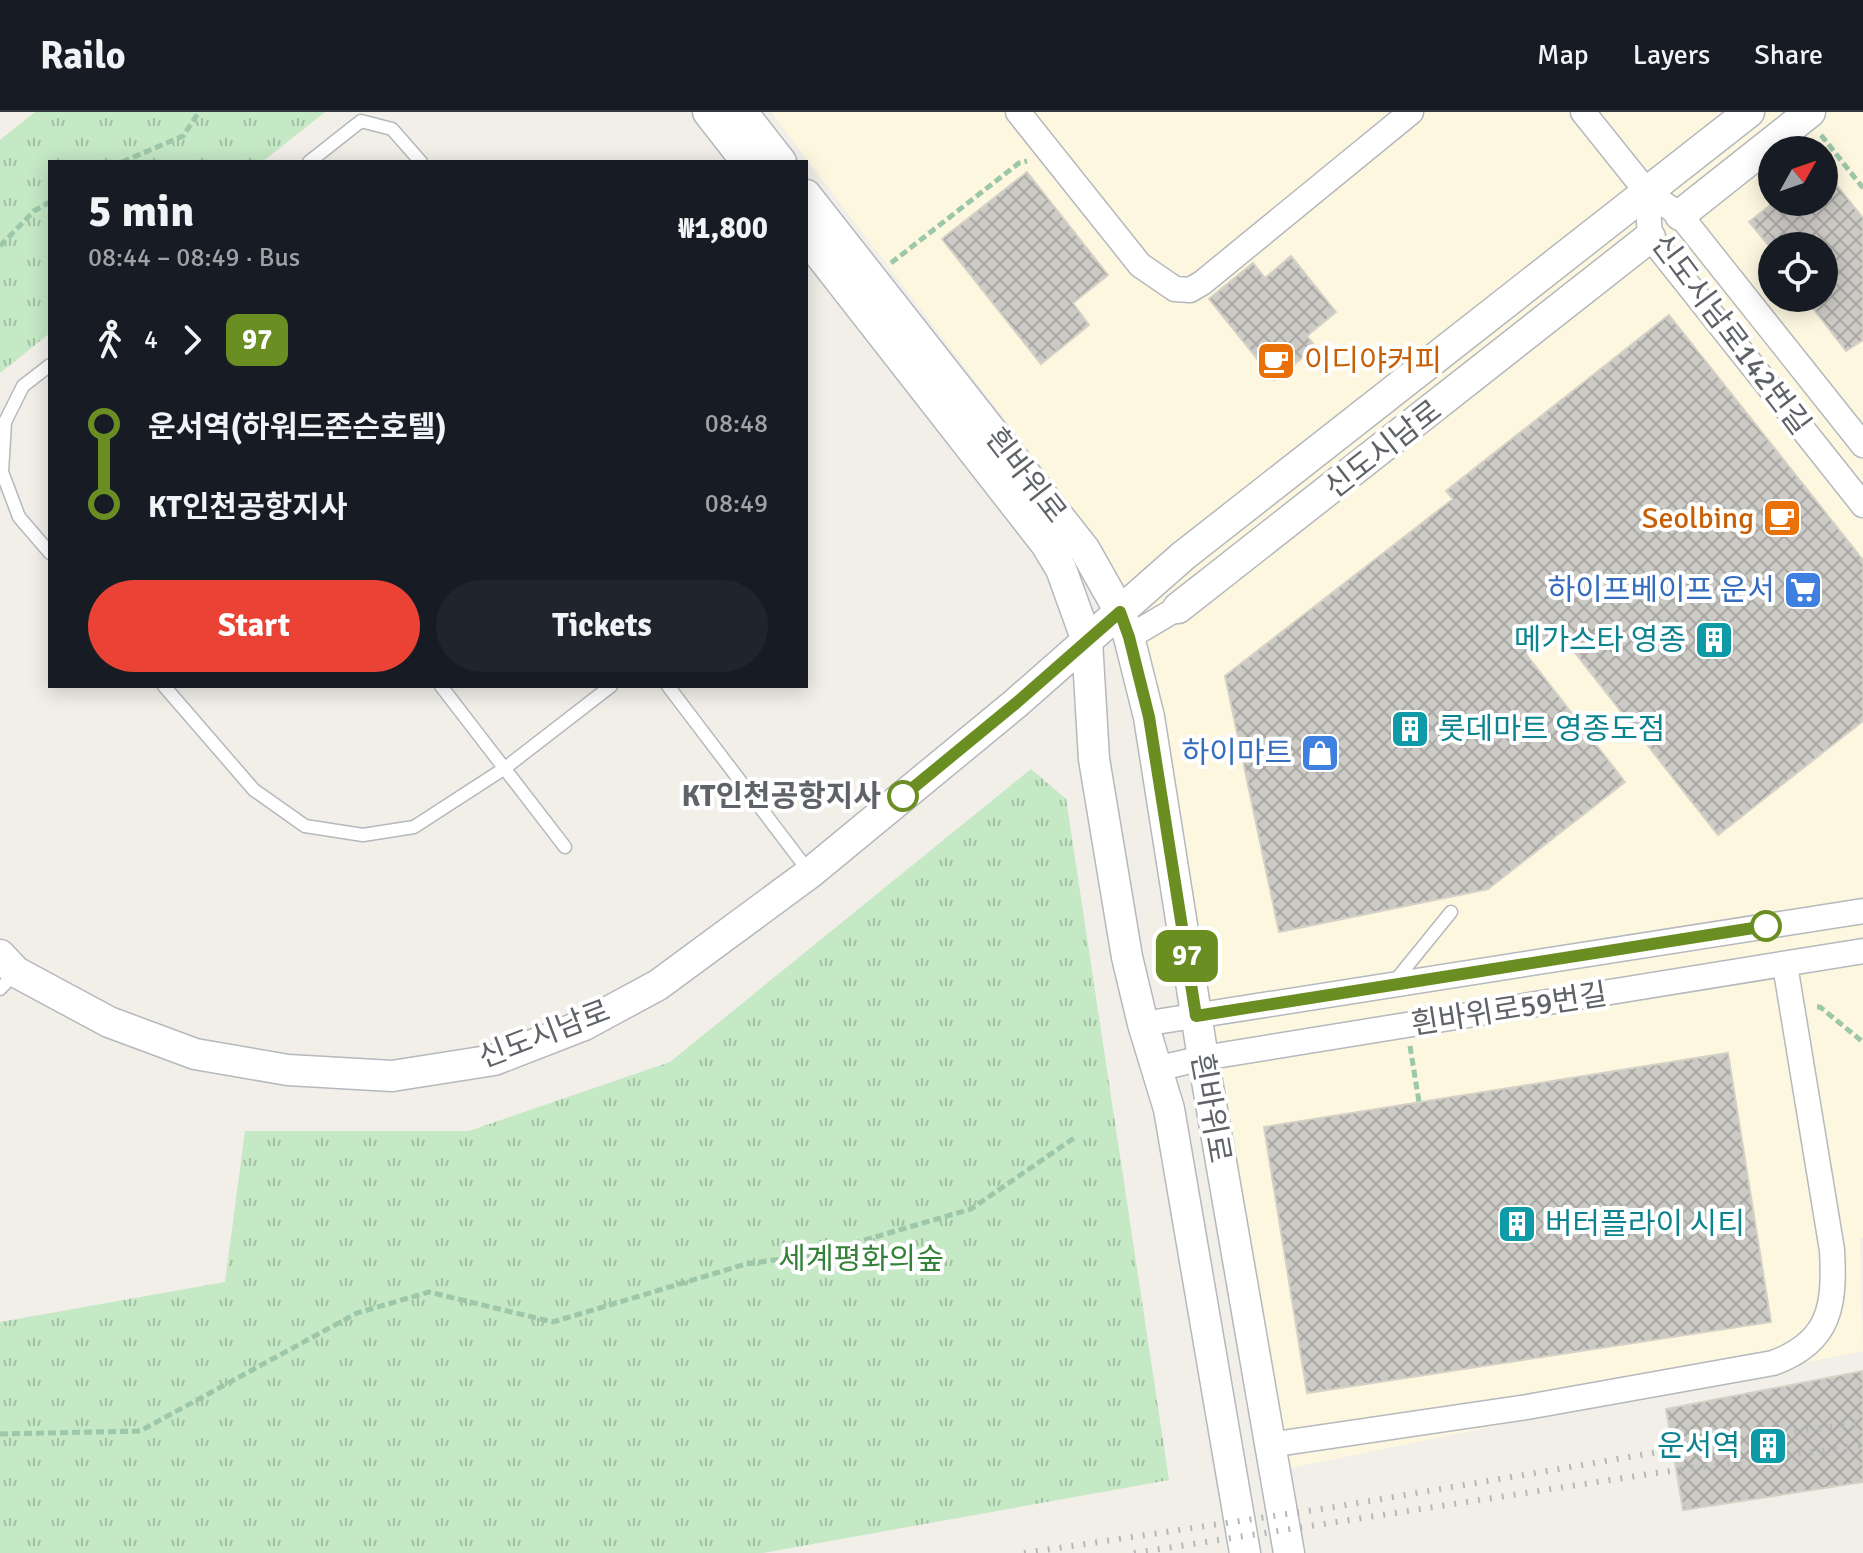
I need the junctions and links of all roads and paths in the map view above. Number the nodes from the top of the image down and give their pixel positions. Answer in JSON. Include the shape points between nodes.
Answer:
{"nodes":[{"id":1,"x":199,"y":112,"type":"edge"},
{"id":2,"x":708,"y":112,"type":"edge"},
{"id":3,"x":742,"y":112,"type":"edge"},
{"id":4,"x":1018,"y":112,"type":"edge"},
{"id":5,"x":1411,"y":112,"type":"edge"},
{"id":6,"x":1583,"y":112,"type":"edge"},
{"id":7,"x":1749,"y":112,"type":"edge"},
{"id":8,"x":1808,"y":114,"type":"edge"},
{"id":9,"x":1052,"y":156,"type":"junction"},
{"id":10,"x":127,"y":160,"type":"edge"},
{"id":11,"x":312,"y":160,"type":"edge"},
{"id":12,"x":419,"y":160,"type":"edge"},
{"id":13,"x":745,"y":160,"type":"edge"},
{"id":14,"x":779,"y":160,"type":"edge"},
{"id":15,"x":1863,"y":188,"type":"edge"},
{"id":16,"x":1647,"y":192,"type":"junction"},
{"id":17,"x":808,"y":198,"type":"edge"},
{"id":18,"x":48,"y":203,"type":"edge"},
{"id":19,"x":1680,"y":215,"type":"junction"},
{"id":20,"x":1650,"y":237,"type":"junction"},
{"id":21,"x":808,"y":240,"type":"edge"},
{"id":22,"x":0,"y":246,"type":"edge"},
{"id":23,"x":871,"y":278,"type":"junction"},
{"id":24,"x":48,"y":367,"type":"edge"},
{"id":25,"x":1863,"y":445,"type":"edge"},
{"id":26,"x":1863,"y":505,"type":"edge"},
{"id":27,"x":48,"y":551,"type":"edge"},
{"id":28,"x":1178,"y":608,"type":"joint"},
{"id":29,"x":1125,"y":624,"type":"junction"},
{"id":30,"x":1089,"y":650,"type":"junction"},
{"id":31,"x":166,"y":688,"type":"edge"},
{"id":32,"x":443,"y":688,"type":"edge"},
{"id":33,"x":608,"y":688,"type":"edge"},
{"id":34,"x":670,"y":688,"type":"edge"},
{"id":35,"x":505,"y":768,"type":"junction"},
{"id":36,"x":565,"y":847,"type":"dead end"},
{"id":37,"x":810,"y":873,"type":"junction"},
{"id":38,"x":1863,"y":911,"type":"edge"},
{"id":39,"x":1451,"y":912,"type":"dead end"},
{"id":40,"x":1863,"y":951,"type":"edge"},
{"id":41,"x":1785,"y":965,"type":"junction"},
{"id":42,"x":5,"y":972,"type":"edge"},
{"id":43,"x":1393,"y":984,"type":"junction"},
{"id":44,"x":1791,"y":1012,"type":"junction"},
{"id":45,"x":1196,"y":1016,"type":"junction"},
{"id":46,"x":1143,"y":1024,"type":"junction"},
{"id":47,"x":1406,"y":1025,"type":"junction"},
{"id":48,"x":1863,"y":1042,"type":"edge"},
{"id":49,"x":1203,"y":1058,"type":"junction"},
{"id":50,"x":1156,"y":1069,"type":"junction"},
{"id":51,"x":1419,"y":1102,"type":"dead end"},
{"id":52,"x":1074,"y":1138,"type":"dead end"},
{"id":53,"x":0,"y":1434,"type":"edge"},
{"id":54,"x":1270,"y":1445,"type":"junction"},
{"id":55,"x":1245,"y":1553,"type":"edge"},
{"id":56,"x":1289,"y":1553,"type":"edge"}],
"edges":[{"from":1,"to":10,"type":"path","via":[[183,136]]},
{"from":2,"to":13,"type":"street"},
{"from":3,"to":14,"type":"street"},
{"from":4,"to":9,"type":"street"},
{"from":5,"to":9,"type":"street","via":[[1190,290],[1175,289],[1140,265]]},
{"from":6,"to":16,"type":"street"},
{"from":7,"to":16,"type":"street","name":"신도시남로"},
{"from":8,"to":15,"type":"path"},
{"from":8,"to":19,"type":"street","name":"신도시남로"},
{"from":9,"to":23,"type":"path","via":[[1019,163]]},
{"from":11,"to":12,"type":"lane","via":[[361,121],[392,129]]},
{"from":16,"to":19,"type":"street","name":"신도시남로142번길"},
{"from":16,"to":20,"type":"street","name":"신도시남로142번길"},
{"from":16,"to":29,"type":"street","name":"신도시남로","via":[[1183,556]]},
{"from":17,"to":23,"type":"street","name":"흰바위로"},
{"from":18,"to":22,"type":"path"},
{"from":19,"to":20,"type":"street","name":"신도시남로"},
{"from":19,"to":25,"type":"street","name":"신도시남로142번길"},
{"from":20,"to":26,"type":"street","name":"신도시남로142번길"},
{"from":20,"to":28,"type":"street","name":"신도시남로"},
{"from":21,"to":30,"type":"street","name":"흰바위로","via":[[1046,544],[1061,569]]},
{"from":23,"to":29,"type":"street","name":"흰바위로","via":[[1085,550]]},
{"from":24,"to":27,"type":"lane","via":[[23,386],[5,422],[2,472],[19,517]]},
{"from":28,"to":29,"type":"street","name":"신도시남로"},
{"from":29,"to":30,"type":"street","name":"신도시남로"},
{"from":29,"to":45,"type":"street","name":"흰바위로","via":[[1149,717]]},
{"from":30,"to":37,"type":"street","name":"신도시남로","via":[[1015,704]]},
{"from":30,"to":46,"type":"street","name":"흰바위로","via":[[1094,759]]},
{"from":31,"to":35,"type":"lane","via":[[254,790],[305,826],[363,835],[414,827]]},
{"from":32,"to":35,"type":"lane"},
{"from":33,"to":35,"type":"lane"},
{"from":34,"to":37,"type":"lane"},
{"from":35,"to":36,"type":"lane"},
{"from":37,"to":42,"type":"street","name":"신도시남로","via":[[658,985],[584,1025],[494,1060],[392,1076],[288,1070],[195,1054],[109,1022]]},
{"from":38,"to":43,"type":"street","name":"흰바위로59번길"},
{"from":39,"to":43,"type":"lane"},
{"from":40,"to":41,"type":"street","name":"흰바위로59번길"},
{"from":41,"to":44,"type":"street"},
{"from":41,"to":47,"type":"street","name":"흰바위로59번길"},
{"from":43,"to":45,"type":"street","name":"흰바위로59번길"},
{"from":44,"to":48,"type":"path","via":[[1820,1007]]},
{"from":44,"to":54,"type":"street","via":[[1832,1250],[1834,1292],[1821,1331],[1808,1344],[1773,1363]]},
{"from":45,"to":46,"type":"street","name":"흰바위로59번길"},
{"from":45,"to":49,"type":"street","name":"흰바위로"},
{"from":46,"to":50,"type":"street","name":"흰바위로"},
{"from":47,"to":49,"type":"street","name":"흰바위로59번길"},
{"from":47,"to":51,"type":"path"},
{"from":49,"to":50,"type":"street","name":"흰바위로59번길"},
{"from":49,"to":54,"type":"street","name":"흰바위로"},
{"from":50,"to":55,"type":"street","name":"흰바위로","via":[[1169,1109]]},
{"from":52,"to":53,"type":"path","via":[[971,1209],[817,1254],[746,1264],[553,1322],[429,1292],[357,1313],[140,1431]]},
{"from":54,"to":56,"type":"street","name":"흰바위로"}]}
